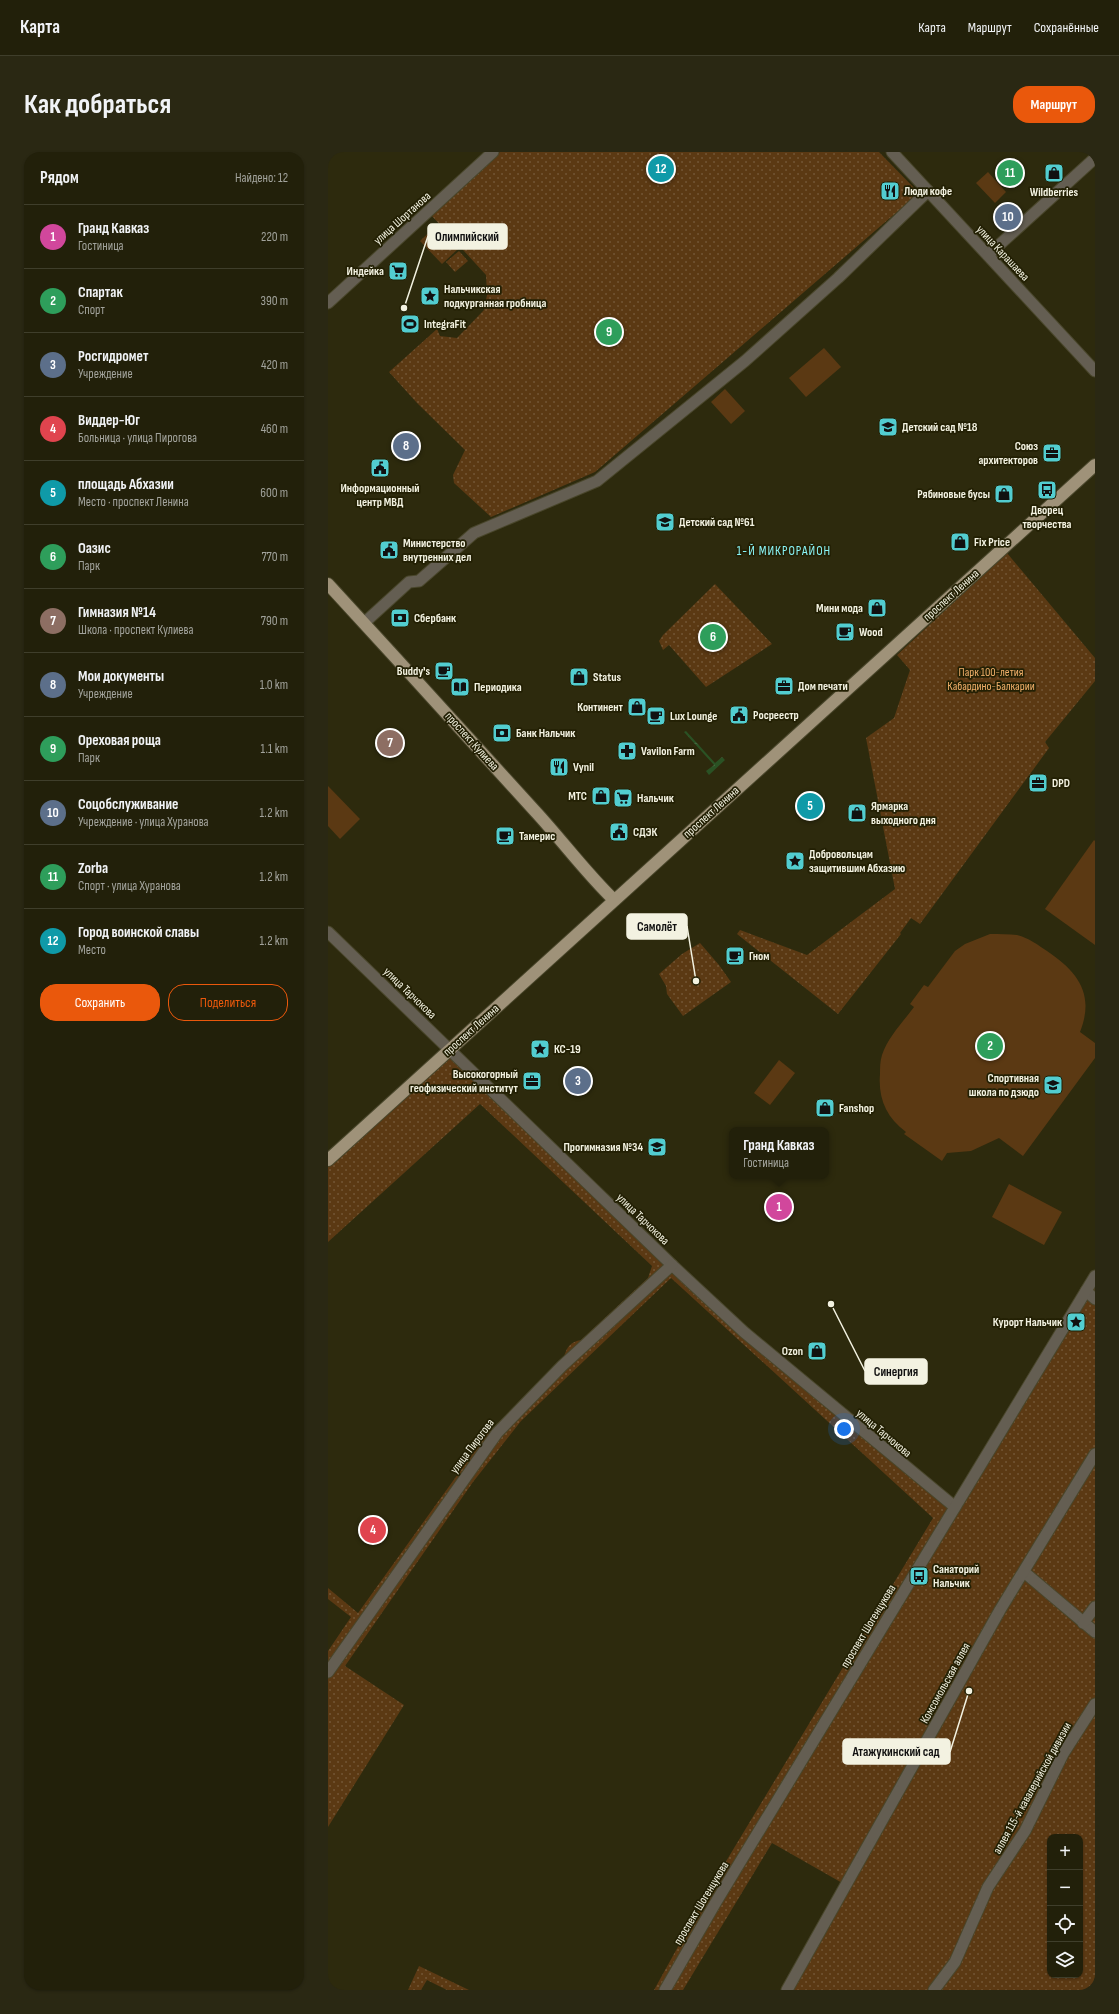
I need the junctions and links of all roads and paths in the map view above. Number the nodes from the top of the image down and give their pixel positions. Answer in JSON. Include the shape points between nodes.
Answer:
{"nodes":[{"id":1,"x":493,"y":152,"type":"edge"},
{"id":2,"x":892,"y":152,"type":"edge"},
{"id":3,"x":1095,"y":158,"type":"edge"},
{"id":4,"x":928,"y":191,"type":"junction"},
{"id":5,"x":988,"y":255,"type":"junction"},
{"id":6,"x":328,"y":303,"type":"edge"},
{"id":7,"x":1095,"y":371,"type":"edge"},
{"id":8,"x":1095,"y":465,"type":"edge"},
{"id":9,"x":328,"y":584,"type":"edge"},
{"id":10,"x":364,"y":622,"type":"junction"},
{"id":11,"x":614,"y":900,"type":"junction"},
{"id":12,"x":328,"y":932,"type":"edge"},
{"id":13,"x":449,"y":1050,"type":"junction"},
{"id":14,"x":328,"y":1160,"type":"edge"},
{"id":15,"x":672,"y":1265,"type":"junction"},
{"id":16,"x":1092,"y":1283,"type":"edge"},
{"id":17,"x":1095,"y":1299,"type":"edge"},
{"id":18,"x":1095,"y":1454,"type":"edge"},
{"id":19,"x":954,"y":1507,"type":"junction"},
{"id":20,"x":1024,"y":1572,"type":"junction"},
{"id":21,"x":1095,"y":1607,"type":"edge"},
{"id":22,"x":1083,"y":1622,"type":"junction"},
{"id":23,"x":1095,"y":1632,"type":"edge"},
{"id":24,"x":328,"y":1672,"type":"edge"},
{"id":25,"x":1095,"y":1704,"type":"edge"},
{"id":26,"x":665,"y":1990,"type":"edge"},
{"id":27,"x":787,"y":1990,"type":"edge"},
{"id":28,"x":934,"y":1990,"type":"edge"}],
"edges":[{"from":1,"to":6,"type":"street","name":"улица Шортанова"},
{"from":2,"to":4,"type":"street","name":"улица Карашаева"},
{"from":3,"to":5,"type":"street"},
{"from":4,"to":5,"type":"street","name":"улица Карашаева"},
{"from":4,"to":10,"type":"street","via":[[838,278],[745,361],[597,481],[474,533],[419,581],[409,582]]},
{"from":5,"to":7,"type":"street","name":"улица Карашаева"},
{"from":8,"to":11,"type":"main road","name":"проспект Ленина"},
{"from":9,"to":10,"type":"main road","name":"проспект Кулиева"},
{"from":10,"to":11,"type":"main road","name":"проспект Кулиева"},
{"from":11,"to":13,"type":"main road","name":"проспект Ленина"},
{"from":12,"to":13,"type":"street","name":"улица Тарчокова"},
{"from":13,"to":14,"type":"main road","name":"проспект Ленина"},
{"from":13,"to":15,"type":"street","name":"улица Тарчокова"},
{"from":15,"to":19,"type":"street","name":"улица Тарчокова","via":[[778,1362]]},
{"from":15,"to":24,"type":"street","name":"улица Пирогова","via":[[562,1366],[497,1433]]},
{"from":16,"to":17,"type":"street"},
{"from":16,"to":19,"type":"street","name":"проспект Шогенцукова"},
{"from":18,"to":20,"type":"street","name":"Комсомольская аллея"},
{"from":19,"to":26,"type":"street","name":"проспект Шогенцукова"},
{"from":20,"to":22,"type":"street"},
{"from":20,"to":27,"type":"street","name":"Комсомольская аллея","via":[[1000,1610]]},
{"from":21,"to":22,"type":"street"},
{"from":22,"to":23,"type":"street"},
{"from":25,"to":28,"type":"street","name":"аллея 115-й кавалерийской дивизии","via":[[1063,1754],[1010,1856],[988,1887],[955,1962]]}]}
